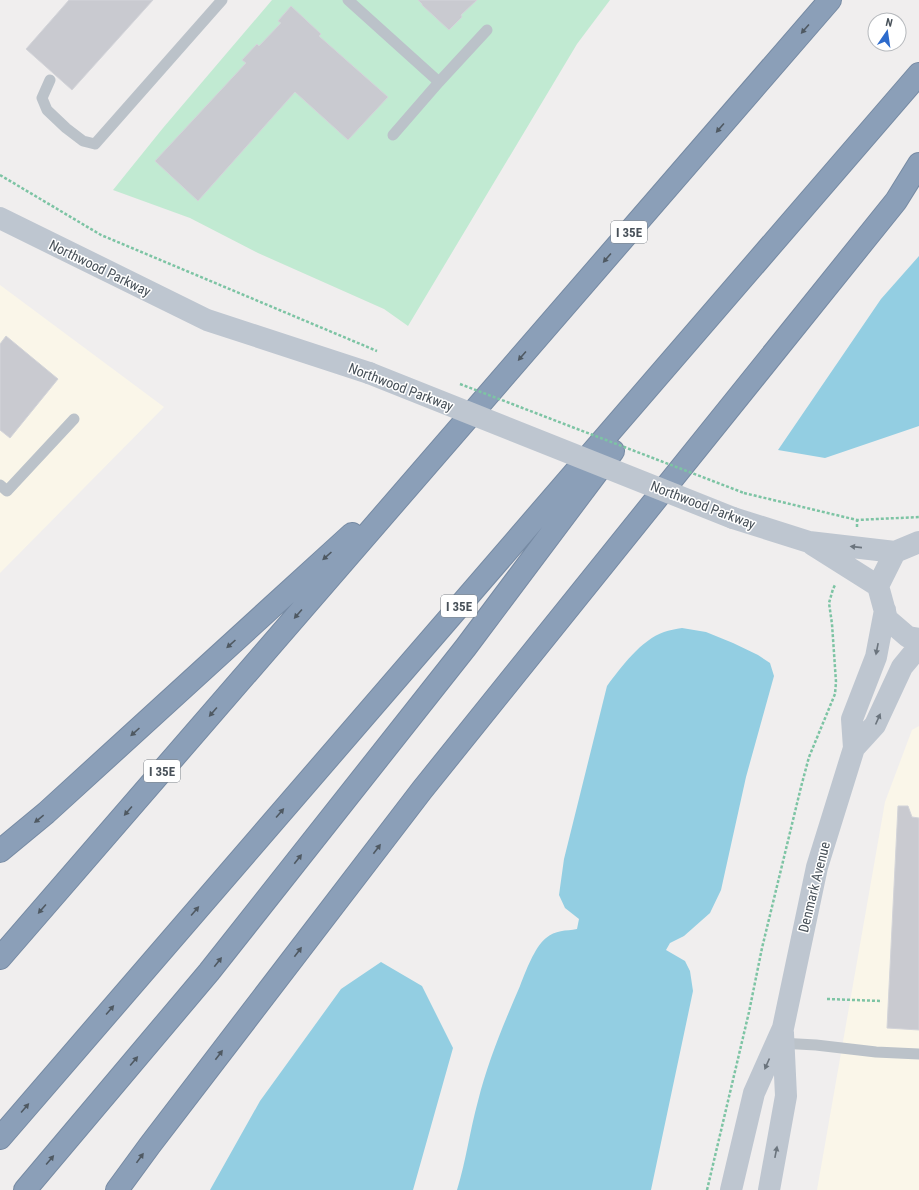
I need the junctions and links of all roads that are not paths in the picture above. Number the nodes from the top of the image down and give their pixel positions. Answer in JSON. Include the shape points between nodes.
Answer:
{"nodes":[{"id":1,"x":222,"y":0,"type":"edge"},
{"id":2,"x":348,"y":0,"type":"edge"},
{"id":3,"x":830,"y":0,"type":"edge"},
{"id":4,"x":487,"y":30,"type":"dead end"},
{"id":5,"x":919,"y":74,"type":"edge"},
{"id":6,"x":50,"y":80,"type":"dead end"},
{"id":7,"x":439,"y":82,"type":"junction"},
{"id":8,"x":393,"y":135,"type":"dead end"},
{"id":9,"x":919,"y":164,"type":"edge"},
{"id":10,"x":0,"y":218,"type":"edge"},
{"id":11,"x":738,"y":283,"type":"junction"},
{"id":12,"x":74,"y":419,"type":"dead end"},
{"id":13,"x":428,"y":464,"type":"junction"},
{"id":14,"x":0,"y":485,"type":"edge"},
{"id":15,"x":919,"y":542,"type":"edge"},
{"id":16,"x":895,"y":552,"type":"junction"},
{"id":17,"x":852,"y":557,"type":"junction"},
{"id":18,"x":878,"y":586,"type":"junction"},
{"id":19,"x":885,"y":610,"type":"junction"},
{"id":20,"x":919,"y":639,"type":"edge"},
{"id":21,"x":919,"y":649,"type":"edge"},
{"id":22,"x":854,"y":748,"type":"junction"},
{"id":23,"x":0,"y":851,"type":"edge"},
{"id":24,"x":0,"y":958,"type":"edge"},
{"id":25,"x":781,"y":1038,"type":"junction"},
{"id":26,"x":919,"y":1054,"type":"edge"},
{"id":27,"x":0,"y":1138,"type":"edge"},
{"id":28,"x":25,"y":1190,"type":"edge"},
{"id":29,"x":118,"y":1190,"type":"edge"},
{"id":30,"x":731,"y":1190,"type":"edge"},
{"id":31,"x":769,"y":1190,"type":"edge"}],
"edges":[{"from":1,"to":6,"type":"lane","via":[[95,144],[83,141],[47,110],[42,98]]},
{"from":2,"to":7,"type":"lane"},
{"from":3,"to":13,"type":"highway","number":"I 35E","one_way":true},
{"from":4,"to":7,"type":"lane"},
{"from":5,"to":11,"type":"highway","number":"I 35E"},
{"from":7,"to":8,"type":"lane"},
{"from":29,"to":9,"type":"highway","one_way":true,"via":[[422,790],[891,207]]},
{"from":10,"to":17,"type":"street","name":"Northwood Parkway","bridge":true,"via":[[207,320],[369,373],[733,518]]},
{"from":27,"to":11,"type":"highway","number":"I 35E","one_way":true},
{"from":28,"to":11,"type":"highway","one_way":true,"via":[[209,972],[461,653]]},
{"from":12,"to":14,"type":"lane","via":[[7,491]]},
{"from":13,"to":23,"type":"highway","one_way":true,"via":[[46,813]]},
{"from":13,"to":24,"type":"highway","number":"I 35E","one_way":true},
{"from":15,"to":16,"type":"street"},
{"from":16,"to":17,"type":"street","name":"Northwood Parkway","one_way":true},
{"from":16,"to":18,"type":"street"},
{"from":17,"to":18,"type":"street","name":"Northwood Parkway"},
{"from":18,"to":19,"type":"street"},
{"from":19,"to":20,"type":"street","via":[[887,619],[908,638]]},
{"from":19,"to":22,"type":"street","name":"Denmark Avenue","one_way":true,"via":[[876,657],[852,719]]},
{"from":22,"to":21,"type":"street","name":"Denmark Avenue","one_way":true,"via":[[876,725],[902,667]]},
{"from":22,"to":25,"type":"street","name":"Denmark Avenue","via":[[817,867]]},
{"from":25,"to":26,"type":"lane","via":[[876,1052]]},
{"from":25,"to":30,"type":"street","name":"Denmark Avenue","one_way":true,"via":[[754,1093]]},
{"from":31,"to":25,"type":"street","name":"Denmark Avenue","one_way":true,"via":[[786,1096]]}]}
